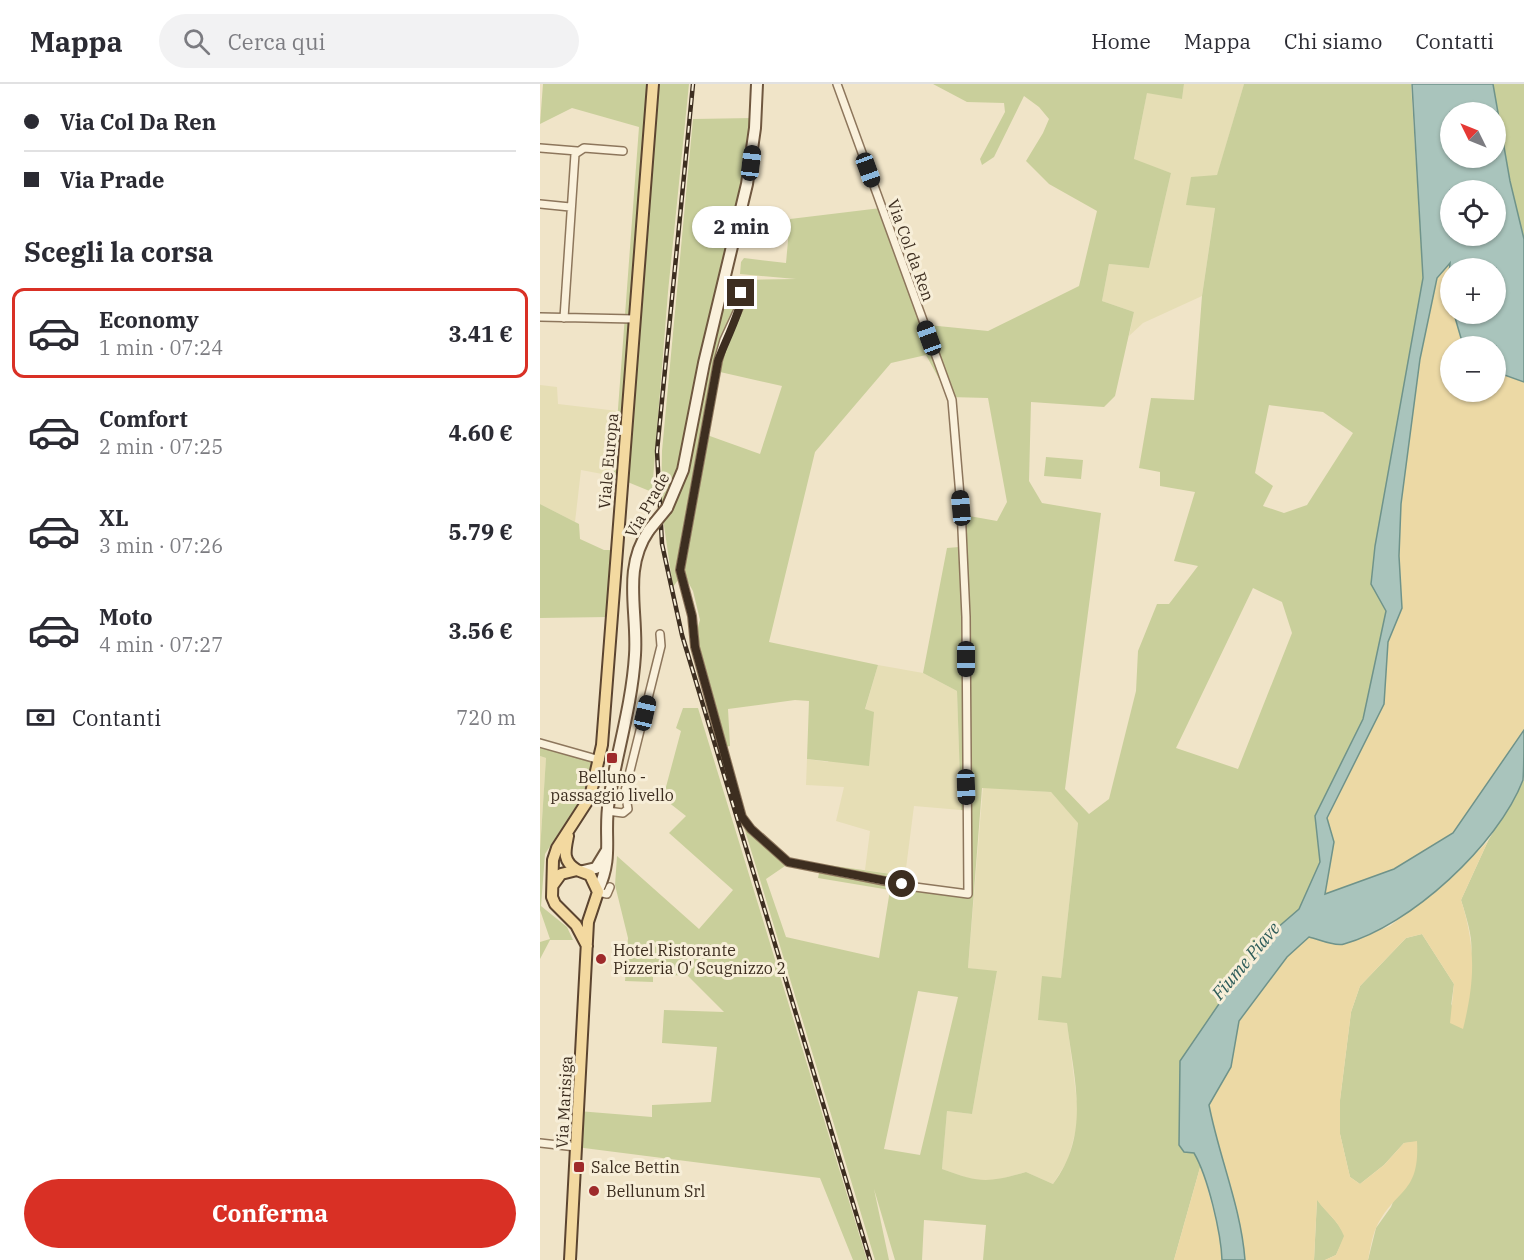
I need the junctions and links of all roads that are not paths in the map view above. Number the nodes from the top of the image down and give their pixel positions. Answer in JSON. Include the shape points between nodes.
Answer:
{"nodes":[{"id":1,"x":653,"y":84,"type":"edge"},
{"id":2,"x":757,"y":84,"type":"edge"},
{"id":3,"x":837,"y":84,"type":"edge"},
{"id":4,"x":540,"y":148,"type":"edge"},
{"id":5,"x":577,"y":151,"type":"junction"},
{"id":6,"x":623,"y":151,"type":"dead end"},
{"id":7,"x":540,"y":204,"type":"edge"},
{"id":8,"x":570,"y":207,"type":"junction"},
{"id":9,"x":722,"y":284,"type":"junction"},
{"id":10,"x":540,"y":317,"type":"edge"},
{"id":11,"x":564,"y":318,"type":"junction"},
{"id":12,"x":634,"y":319,"type":"junction"},
{"id":13,"x":660,"y":634,"type":"dead end"},
{"id":14,"x":540,"y":743,"type":"edge"},
{"id":15,"x":600,"y":760,"type":"junction"},
{"id":16,"x":608,"y":811,"type":"junction"},
{"id":17,"x":569,"y":833,"type":"junction"},
{"id":18,"x":607,"y":849,"type":"junction"},
{"id":19,"x":788,"y":862,"type":"joint"},
{"id":20,"x":580,"y":870,"type":"junction"},
{"id":21,"x":610,"y":886,"type":"dead end"},
{"id":22,"x":552,"y":889,"type":"junction"},
{"id":23,"x":598,"y":891,"type":"junction"},
{"id":24,"x":592,"y":908,"type":"junction"},
{"id":25,"x":566,"y":914,"type":"junction"},
{"id":26,"x":587,"y":946,"type":"junction"},
{"id":27,"x":540,"y":1143,"type":"edge"},
{"id":28,"x":576,"y":1147,"type":"junction"},
{"id":29,"x":570,"y":1260,"type":"edge"}],
"edges":[{"from":1,"to":12,"type":"main road","name":"Viale Europa"},
{"from":2,"to":9,"type":"main road","name":"Via Prade","via":[[751,163]]},
{"from":3,"to":19,"type":"street","name":"Via Col da Ren","via":[[952,400],[966,617],[968,894]]},
{"from":4,"to":5,"type":"street"},
{"from":5,"to":6,"type":"street"},
{"from":5,"to":8,"type":"street"},
{"from":7,"to":8,"type":"street"},
{"from":8,"to":11,"type":"street"},
{"from":9,"to":16,"type":"main road","name":"Via Prade","bridge":true,"via":[[683,470],[667,508],[637,553],[632,570],[634,673]]},
{"from":9,"to":19,"type":"street","name":"Via Prade","via":[[737,290],[743,299],[724,340],[680,570],[689,600],[695,647],[742,817]]},
{"from":10,"to":11,"type":"street"},
{"from":11,"to":12,"type":"street"},
{"from":12,"to":15,"type":"main road","name":"Viale Europa"},
{"from":13,"to":16,"type":"street","via":[[659,657],[625,791],[628,809],[623,813]]},
{"from":14,"to":15,"type":"street"},
{"from":15,"to":17,"type":"main road","name":"Viale Europa","via":[[590,797]]},
{"from":16,"to":18,"type":"main road","name":"Via Prade"},
{"from":17,"to":20,"type":"main road","name":"Viale Europa","via":[[566,859]]},
{"from":17,"to":22,"type":"main road","name":"Viale Europa","via":[[553,860]]},
{"from":18,"to":20,"type":"main road","via":[[596,868]]},
{"from":18,"to":23,"type":"main road","name":"Via Prade","via":[[608,861]]},
{"from":20,"to":22,"type":"main road","via":[[561,874]]},
{"from":20,"to":23,"type":"main road","via":[[590,875]]},
{"from":21,"to":23,"type":"street","via":[[607,894]]},
{"from":22,"to":25,"type":"main road","via":[[555,904]]},
{"from":23,"to":24,"type":"main road","name":"Via Marisiga"},
{"from":24,"to":25,"type":"main road","via":[[580,915]]},
{"from":24,"to":26,"type":"main road","name":"Via Marisiga"},
{"from":25,"to":26,"type":"main road"},
{"from":26,"to":28,"type":"main road","name":"Via Marisiga"},
{"from":27,"to":28,"type":"street"},
{"from":28,"to":29,"type":"main road","name":"Via Marisiga"}]}
